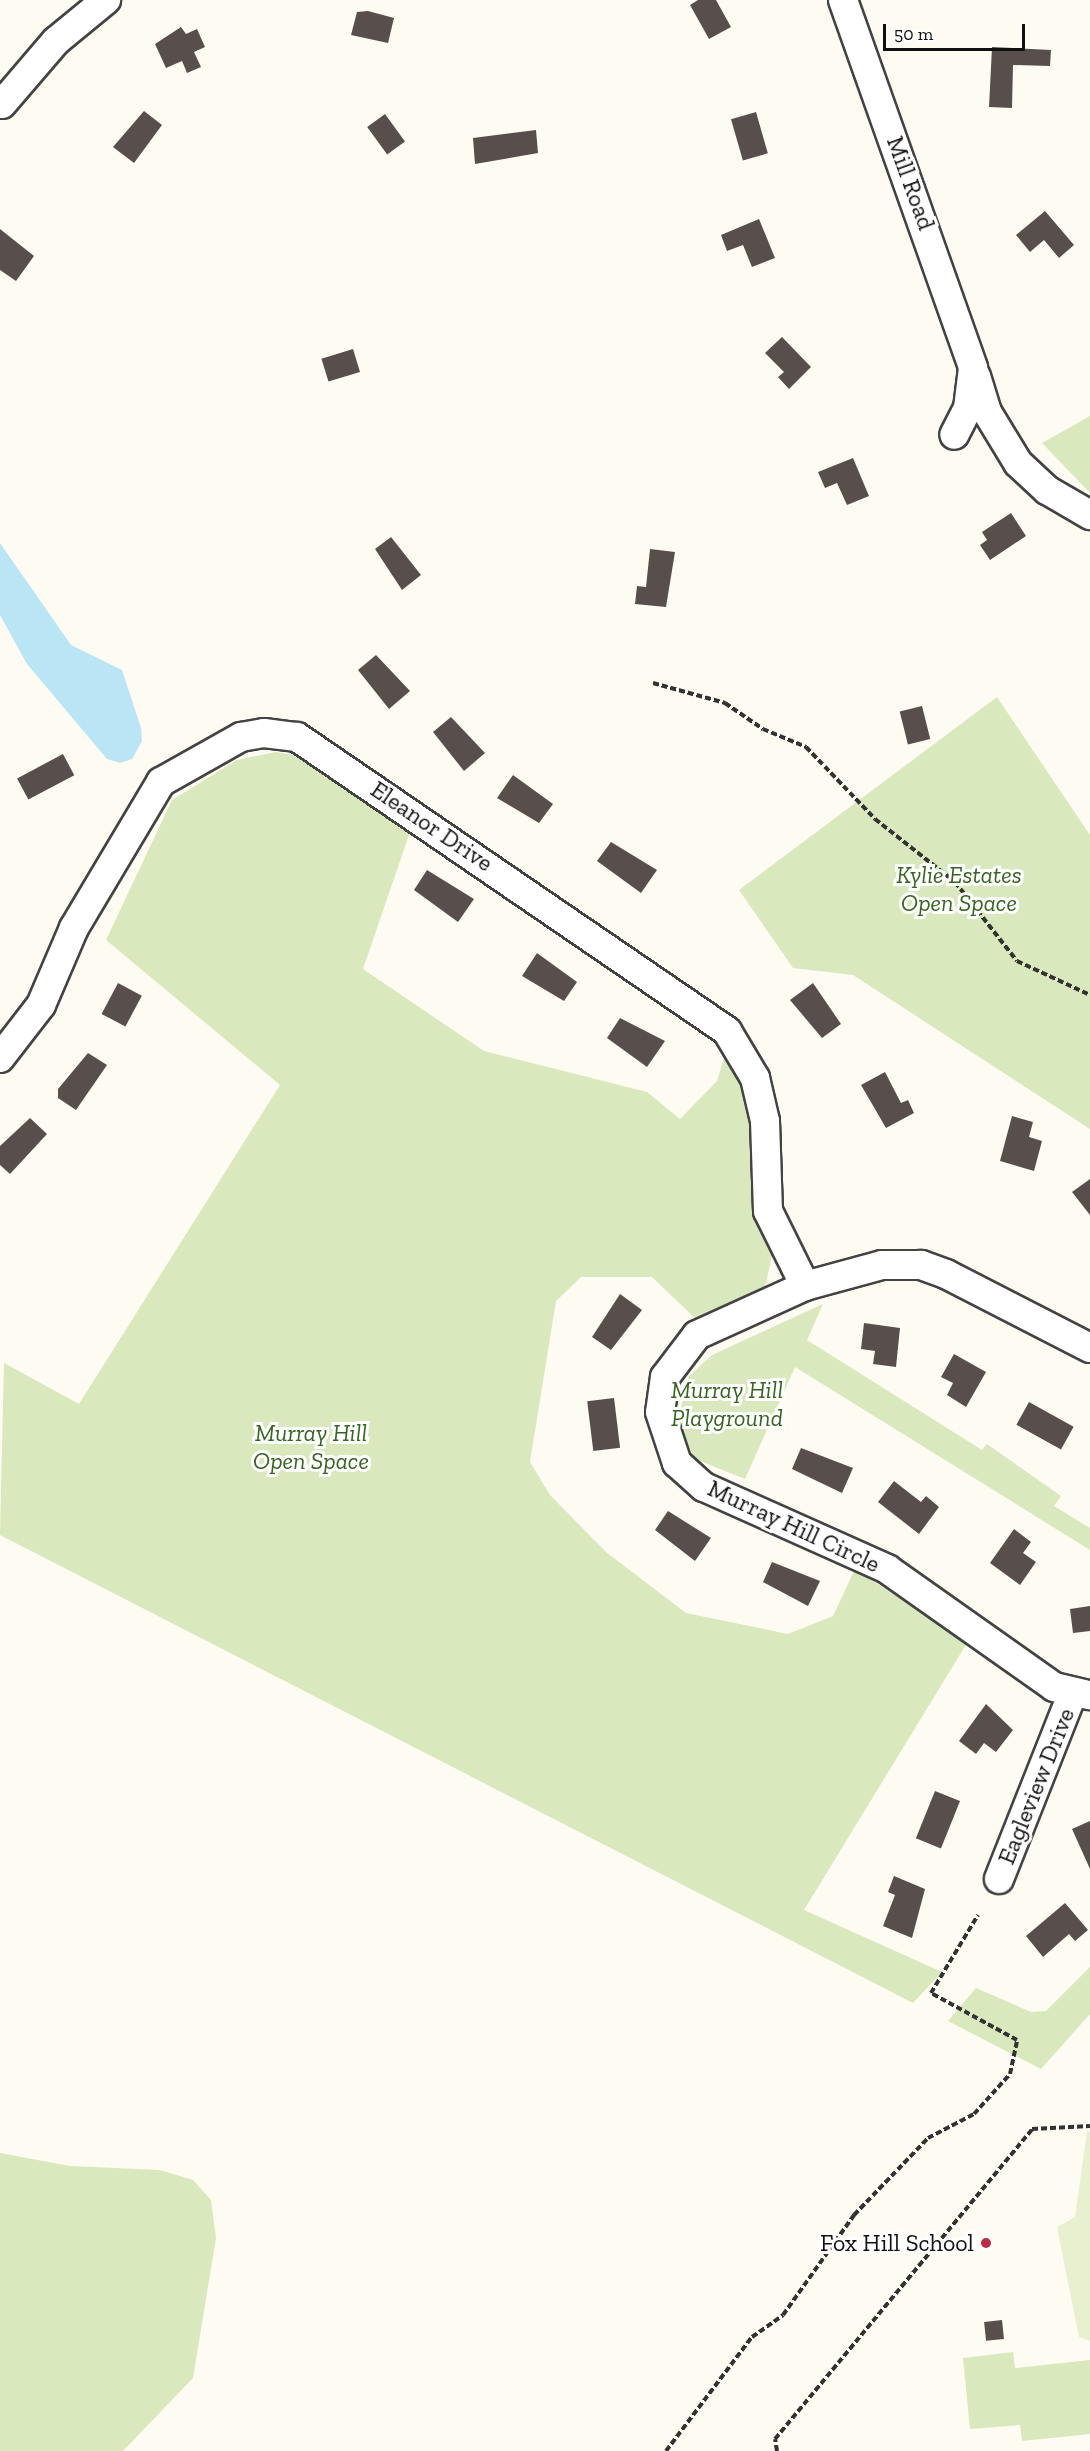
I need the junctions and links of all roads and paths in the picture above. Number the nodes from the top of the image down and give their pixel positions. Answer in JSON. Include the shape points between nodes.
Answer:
{"nodes":[{"id":1,"x":106,"y":0,"type":"edge"},
{"id":2,"x":843,"y":0,"type":"edge"},
{"id":3,"x":2,"y":104,"type":"dead end"},
{"id":4,"x":974,"y":368,"type":"junction"},
{"id":5,"x":954,"y":435,"type":"dead end"},
{"id":6,"x":1090,"y":515,"type":"edge"},
{"id":7,"x":652,"y":683,"type":"dead end"},
{"id":8,"x":1090,"y":995,"type":"edge"},
{"id":9,"x":0,"y":1058,"type":"edge"},
{"id":10,"x":805,"y":1286,"type":"junction"},
{"id":11,"x":1090,"y":1348,"type":"edge"},
{"id":12,"x":1082,"y":1694,"type":"edge"},
{"id":13,"x":999,"y":1879,"type":"dead end"},
{"id":14,"x":978,"y":1915,"type":"dead end"},
{"id":15,"x":1090,"y":2126,"type":"edge"},
{"id":16,"x":666,"y":2451,"type":"edge"},
{"id":17,"x":777,"y":2451,"type":"edge"}],
"edges":[{"from":1,"to":3,"type":"street","via":[[56,41]]},
{"from":2,"to":4,"type":"street","name":"Mill Road"},
{"from":4,"to":5,"type":"street","name":"Mill Road","via":[[968,408]]},
{"from":4,"to":6,"type":"street","name":"Mill Road","via":[[987,412],[1018,463],[1047,490]]},
{"from":7,"to":8,"type":"path","via":[[724,703],[763,729],[807,747],[874,819],[955,882],[1017,961]]},
{"from":9,"to":10,"type":"street","name":"Eleanor Drive","via":[[41,1005],[74,928],[161,782],[241,737],[264,733],[297,737],[727,1031],[758,1086],[768,1211]]},
{"from":10,"to":11,"type":"street","name":"Murray Hill Circle","via":[[862,1268],[921,1265]]},
{"from":10,"to":12,"type":"street","name":"Murray Hill Circle","via":[[697,1335],[673,1361],[660,1412],[677,1462],[704,1487],[887,1569],[1054,1688]]},
{"from":12,"to":13,"type":"street","name":"Eagleview Drive"},
{"from":14,"to":16,"type":"path","via":[[931,1993],[1017,2040],[1010,2074],[974,2114],[928,2138],[854,2215],[783,2315],[752,2337]]},
{"from":15,"to":17,"type":"path","via":[[1032,2129],[775,2439]]}]}
